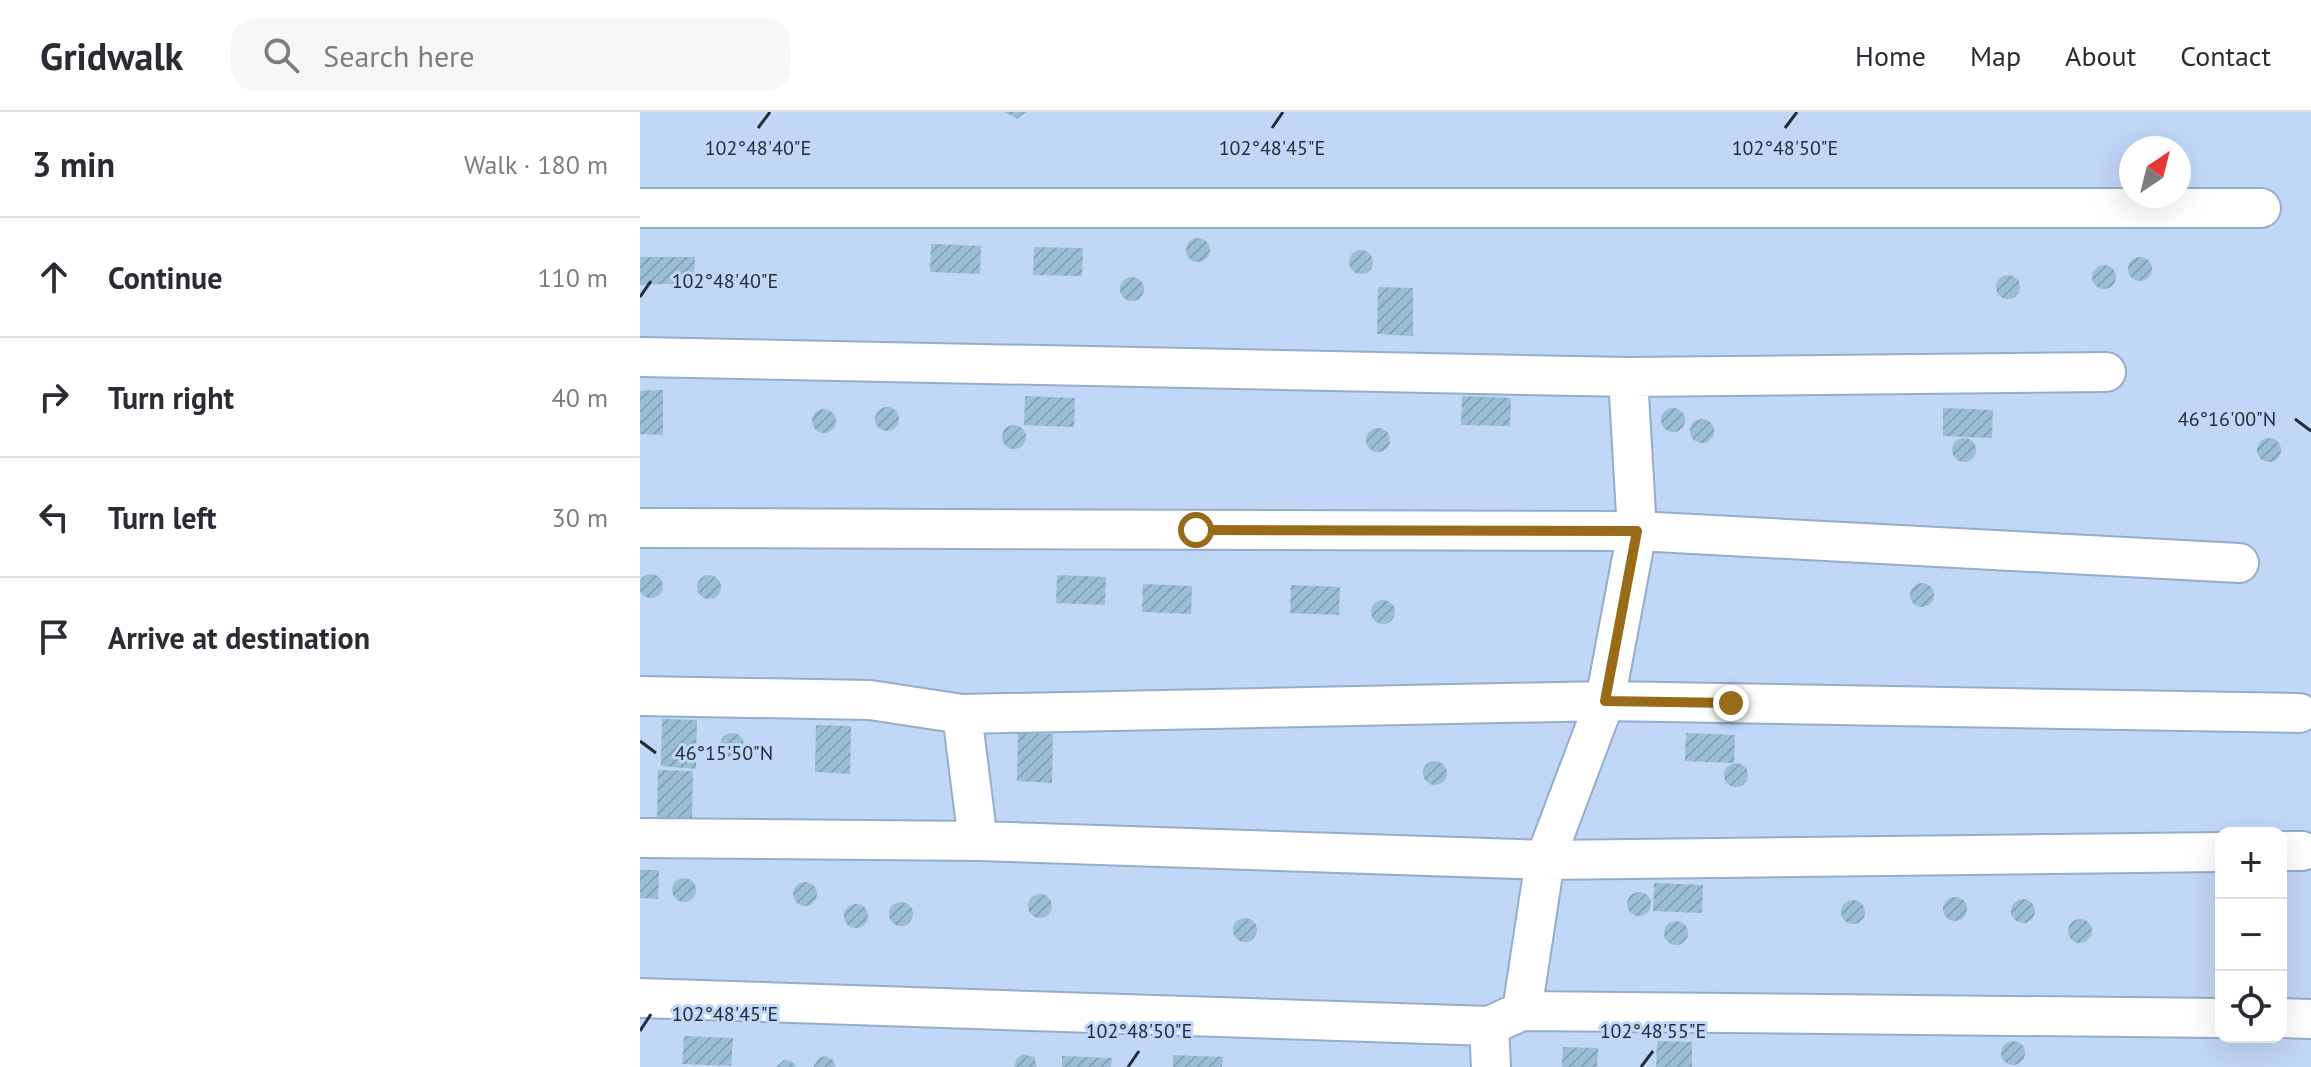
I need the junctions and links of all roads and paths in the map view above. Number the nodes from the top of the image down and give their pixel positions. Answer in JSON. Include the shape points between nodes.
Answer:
{"nodes":[{"id":1,"x":640,"y":208,"type":"edge"},
{"id":2,"x":2261,"y":208,"type":"dead end"},
{"id":3,"x":640,"y":357,"type":"edge"},
{"id":4,"x":2106,"y":372,"type":"dead end"},
{"id":5,"x":1628,"y":377,"type":"junction"},
{"id":6,"x":640,"y":528,"type":"edge"},
{"id":7,"x":1637,"y":531,"type":"junction"},
{"id":8,"x":2239,"y":563,"type":"dead end"},
{"id":9,"x":640,"y":696,"type":"edge"},
{"id":10,"x":1605,"y":701,"type":"junction"},
{"id":11,"x":2299,"y":713,"type":"dead end"},
{"id":12,"x":962,"y":714,"type":"junction"},
{"id":13,"x":640,"y":838,"type":"edge"},
{"id":14,"x":978,"y":841,"type":"junction"},
{"id":15,"x":2215,"y":852,"type":"edge"},
{"id":16,"x":1545,"y":860,"type":"junction"},
{"id":17,"x":640,"y":998,"type":"edge"},
{"id":18,"x":1505,"y":1018,"type":"junction"},
{"id":19,"x":2215,"y":1018,"type":"edge"},
{"id":20,"x":2287,"y":1018,"type":"edge"},
{"id":21,"x":2311,"y":1019,"type":"edge"},
{"id":22,"x":1491,"y":1067,"type":"edge"}],
"edges":[{"from":1,"to":2,"type":"street"},
{"from":3,"to":5,"type":"street"},
{"from":4,"to":5,"type":"street"},
{"from":5,"to":7,"type":"street"},
{"from":6,"to":7,"type":"street"},
{"from":7,"to":8,"type":"street"},
{"from":7,"to":10,"type":"street"},
{"from":9,"to":12,"type":"street","via":[[870,700]]},
{"from":10,"to":11,"type":"street"},
{"from":10,"to":12,"type":"street"},
{"from":10,"to":16,"type":"street"},
{"from":12,"to":14,"type":"street"},
{"from":13,"to":14,"type":"street"},
{"from":14,"to":16,"type":"street"},
{"from":15,"to":16,"type":"street"},
{"from":16,"to":18,"type":"street"},
{"from":17,"to":18,"type":"street"},
{"from":18,"to":19,"type":"street"},
{"from":18,"to":22,"type":"street"},
{"from":20,"to":21,"type":"street"}]}
